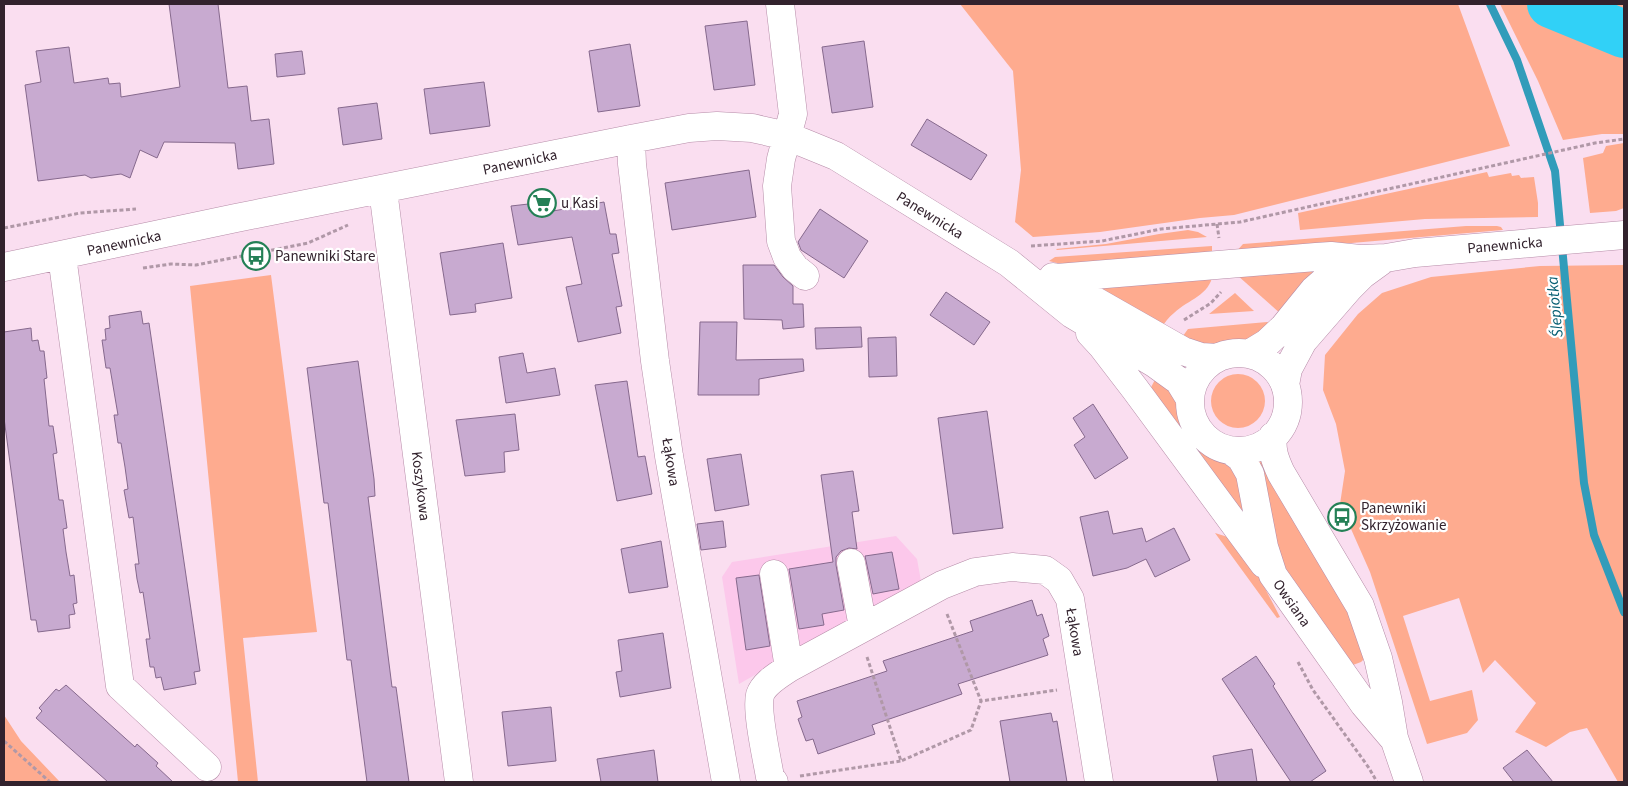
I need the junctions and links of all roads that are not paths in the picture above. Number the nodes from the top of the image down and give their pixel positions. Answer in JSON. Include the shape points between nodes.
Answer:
{"nodes":[{"id":1,"x":780,"y":4,"type":"edge"},
{"id":2,"x":787,"y":136,"type":"junction"},
{"id":3,"x":631,"y":139,"type":"junction"},
{"id":4,"x":384,"y":202,"type":"junction"},
{"id":5,"x":1624,"y":236,"type":"edge"},
{"id":6,"x":1017,"y":254,"type":"junction"},
{"id":7,"x":62,"y":256,"type":"junction"},
{"id":8,"x":1374,"y":259,"type":"junction"},
{"id":9,"x":4,"y":267,"type":"edge"},
{"id":10,"x":805,"y":276,"type":"dead end"},
{"id":11,"x":1057,"y":278,"type":"junction"},
{"id":12,"x":1072,"y":314,"type":"junction"},
{"id":13,"x":1249,"y":354,"type":"junction"},
{"id":14,"x":1217,"y":358,"type":"junction"},
{"id":15,"x":1285,"y":385,"type":"junction"},
{"id":16,"x":1190,"y":399,"type":"junction"},
{"id":17,"x":1273,"y":436,"type":"junction"},
{"id":18,"x":1230,"y":450,"type":"junction"},
{"id":19,"x":851,"y":563,"type":"dead end"},
{"id":20,"x":774,"y":574,"type":"dead end"},
{"id":21,"x":1272,"y":575,"type":"junction"},
{"id":22,"x":863,"y":627,"type":"junction"},
{"id":23,"x":1378,"y":658,"type":"junction"},
{"id":24,"x":789,"y":668,"type":"junction"},
{"id":25,"x":1340,"y":670,"type":"junction"},
{"id":26,"x":1394,"y":738,"type":"junction"},
{"id":27,"x":207,"y":767,"type":"dead end"},
{"id":28,"x":783,"y":780,"type":"edge"},
{"id":29,"x":459,"y":782,"type":"edge"},
{"id":30,"x":726,"y":782,"type":"edge"},
{"id":31,"x":1098,"y":782,"type":"edge"},
{"id":32,"x":1408,"y":782,"type":"edge"}],
"edges":[{"from":1,"to":2,"type":"street","via":[[793,114]]},
{"from":2,"to":3,"type":"street","name":"Panewnicka","via":[[752,128],[717,126]]},
{"from":2,"to":6,"type":"street","name":"Panewnicka","via":[[836,156]]},
{"from":2,"to":10,"type":"street","via":[[776,186],[781,242],[787,257]]},
{"from":3,"to":4,"type":"street","name":"Panewnicka"},
{"from":3,"to":30,"type":"street","name":"Łąkowa","via":[[655,361],[669,456]]},
{"from":4,"to":7,"type":"street","name":"Panewnicka","via":[[236,218]]},
{"from":4,"to":29,"type":"street","name":"Koszykowa"},
{"from":5,"to":8,"type":"street","name":"Panewnicka"},
{"from":6,"to":11,"type":"street","name":"Panewnicka"},
{"from":6,"to":12,"type":"street","name":"Panewnicka"},
{"from":7,"to":9,"type":"street","name":"Panewnicka"},
{"from":7,"to":27,"type":"street","via":[[120,686]]},
{"from":8,"to":11,"type":"street","via":[[1331,256]]},
{"from":8,"to":13,"type":"street","name":"Panewnicka","via":[[1351,262],[1325,280],[1284,327]]},
{"from":8,"to":15,"type":"street","name":"Panewnicka","via":[[1369,270],[1303,341],[1288,369]]},
{"from":11,"to":14,"type":"street","name":"Panewnicka","via":[[1183,351]]},
{"from":12,"to":16,"type":"street","name":"Panewnicka","via":[[1179,381]]},
{"from":12,"to":21,"type":"street","via":[[1135,389]]},
{"from":13,"to":14,"type":"street"},
{"from":13,"to":15,"type":"street","via":[[1268,363]]},
{"from":14,"to":16,"type":"street","via":[[1198,375]]},
{"from":15,"to":17,"type":"street","via":[[1286,412],[1282,425]]},
{"from":16,"to":18,"type":"street","via":[[1191,413],[1203,436]]},
{"from":17,"to":18,"type":"street","via":[[1252,449]]},
{"from":17,"to":23,"type":"street","name":"Owsiana","via":[[1273,453],[1281,472],[1354,596]]},
{"from":18,"to":21,"type":"street","name":"Owsiana","via":[[1241,458],[1250,474]]},
{"from":19,"to":22,"type":"street"},
{"from":20,"to":24,"type":"street"},
{"from":21,"to":25,"type":"street","name":"Owsiana"},
{"from":22,"to":24,"type":"street","name":"Łąkowa"},
{"from":22,"to":31,"type":"street","name":"Łąkowa","via":[[942,585],[975,572],[1012,567],[1045,570],[1059,580],[1070,599]]},
{"from":23,"to":25,"type":"street","via":[[1371,669],[1357,675]]},
{"from":23,"to":26,"type":"street","name":"Owsiana"},
{"from":24,"to":28,"type":"street","name":"Łąkowa","via":[[760,694],[760,716],[770,777]]},
{"from":25,"to":26,"type":"street","name":"Owsiana"},
{"from":26,"to":32,"type":"street","name":"Owsiana"}]}
